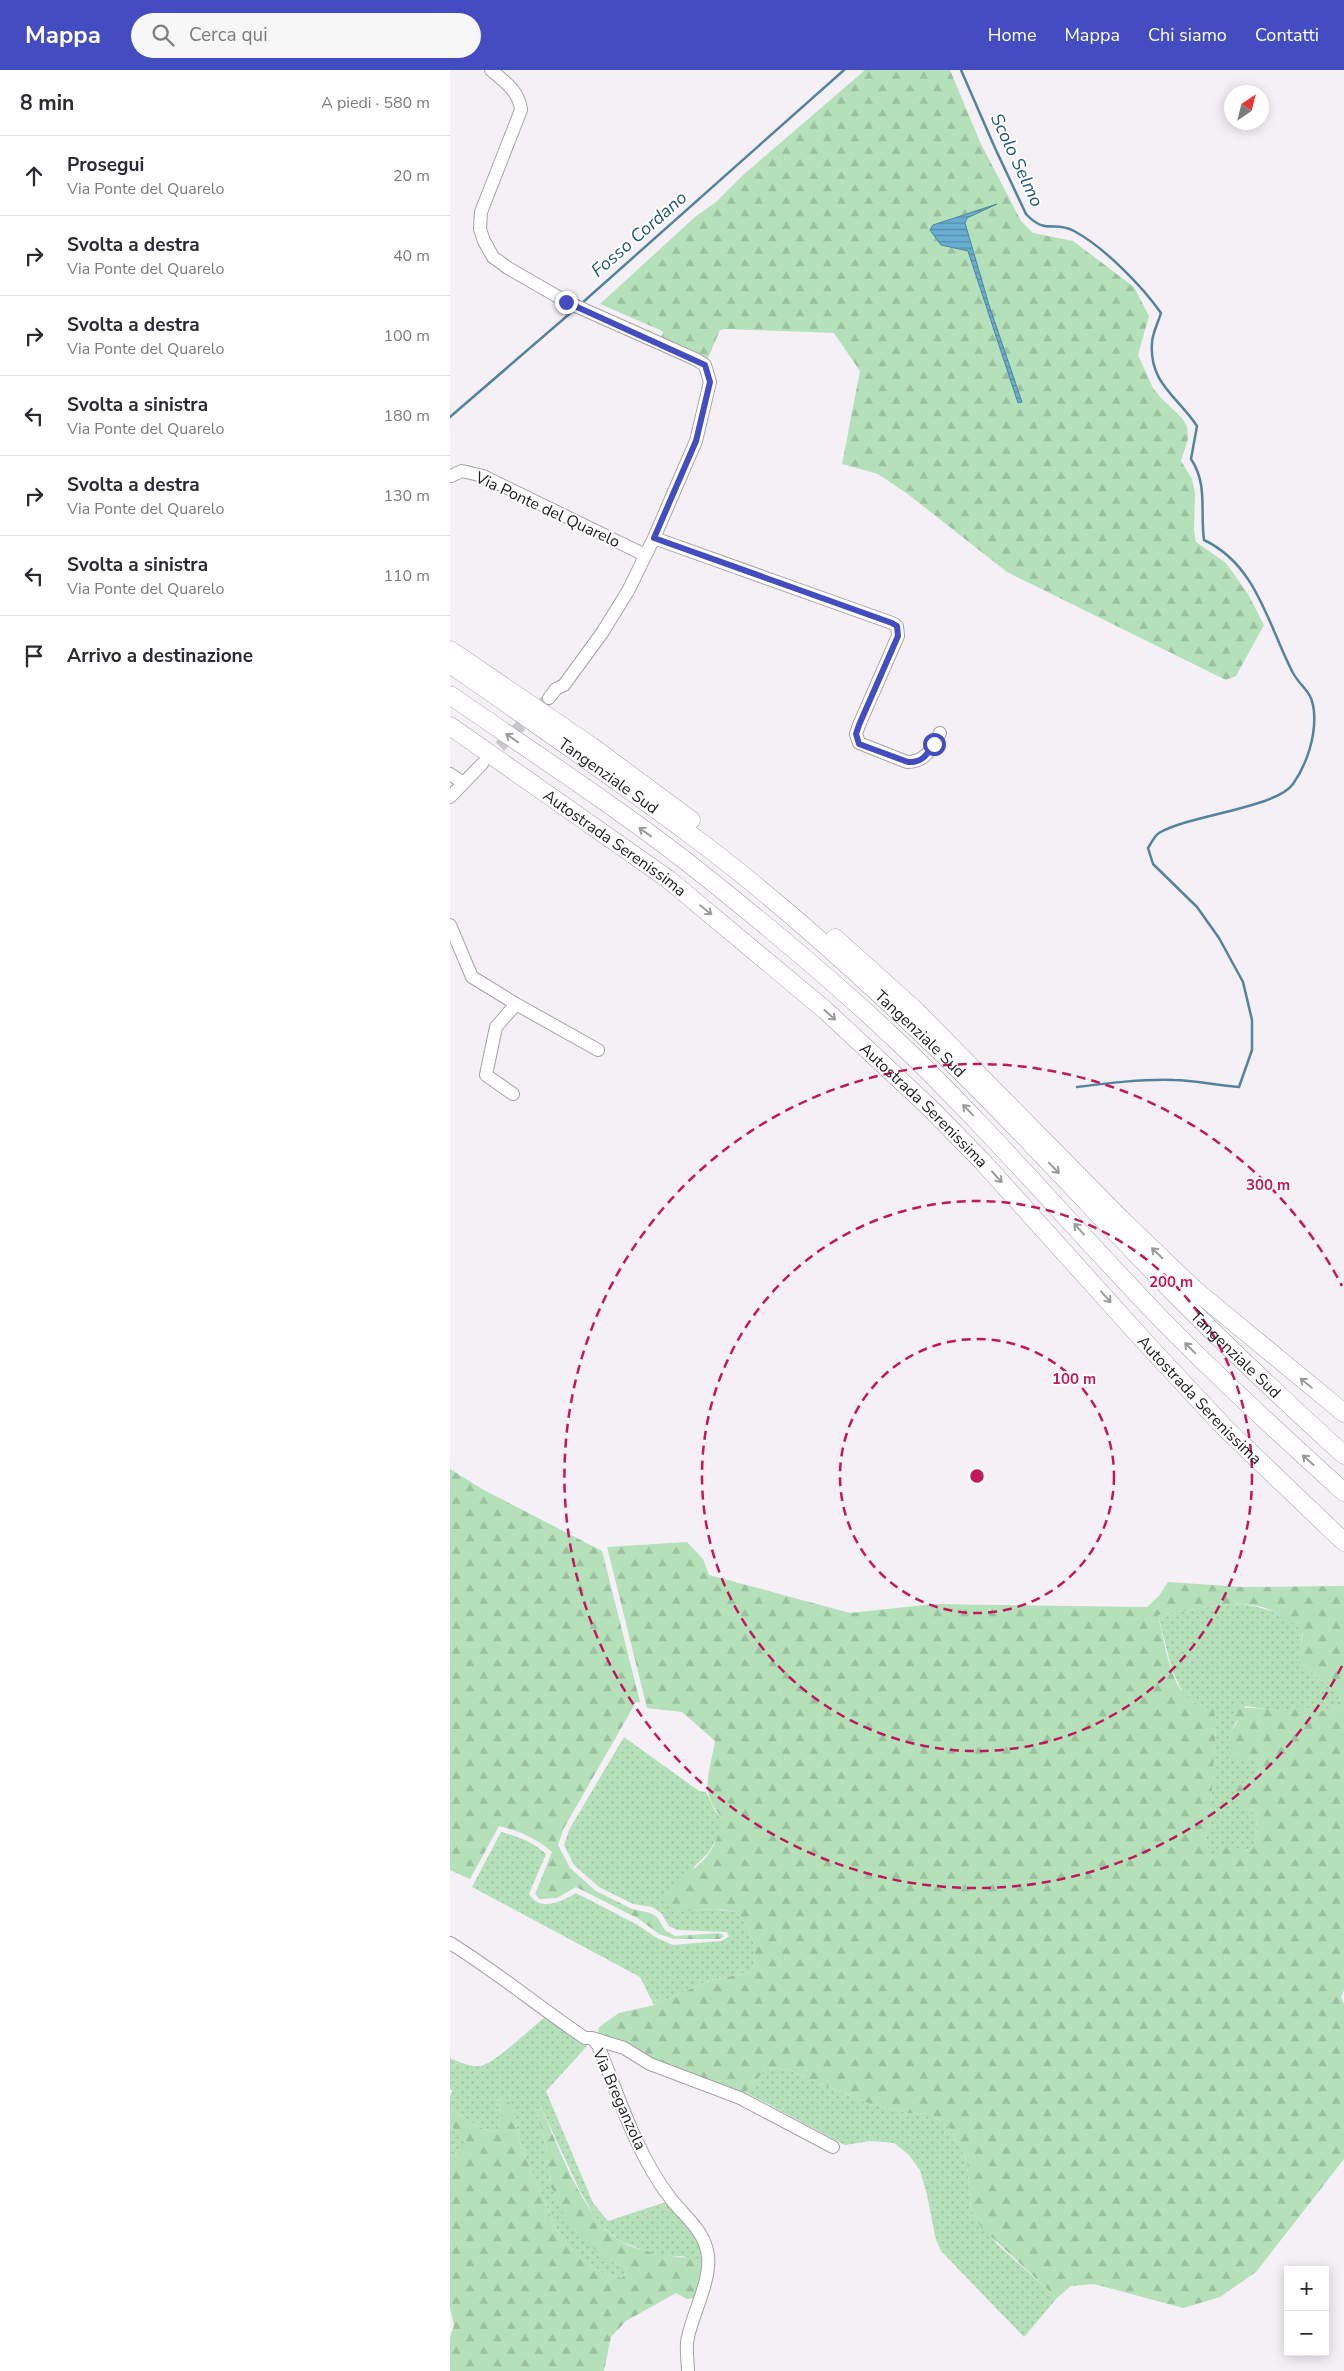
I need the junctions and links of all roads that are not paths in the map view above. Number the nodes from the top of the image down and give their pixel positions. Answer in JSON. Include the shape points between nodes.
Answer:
{"nodes":[{"id":1,"x":491,"y":70,"type":"edge"},
{"id":2,"x":451,"y":476,"type":"edge"},
{"id":3,"x":654,"y":538,"type":"junction"},
{"id":4,"x":644,"y":555,"type":"junction"},
{"id":5,"x":450,"y":650,"type":"edge"},
{"id":6,"x":450,"y":664,"type":"edge"},
{"id":7,"x":450,"y":695,"type":"edge"},
{"id":8,"x":549,"y":698,"type":"tunnel mouth"},
{"id":9,"x":450,"y":726,"type":"edge"},
{"id":10,"x":940,"y":733,"type":"dead end"},
{"id":11,"x":482,"y":764,"type":"tunnel mouth"},
{"id":12,"x":450,"y":774,"type":"edge"},
{"id":13,"x":462,"y":782,"type":"junction"},
{"id":14,"x":450,"y":797,"type":"edge"},
{"id":15,"x":450,"y":925,"type":"edge"},
{"id":16,"x":516,"y":1004,"type":"junction"},
{"id":17,"x":598,"y":1050,"type":"dead end"},
{"id":18,"x":513,"y":1094,"type":"dead end"},
{"id":19,"x":1344,"y":1413,"type":"edge"},
{"id":20,"x":1344,"y":1455,"type":"edge"},
{"id":21,"x":1344,"y":1492,"type":"edge"},
{"id":22,"x":1344,"y":1542,"type":"edge"},
{"id":23,"x":450,"y":1943,"type":"edge"},
{"id":24,"x":592,"y":2038,"type":"junction"},
{"id":25,"x":832,"y":2147,"type":"dead end"},
{"id":26,"x":688,"y":2371,"type":"edge"}],
"edges":[{"from":1,"to":3,"type":"street","via":[[516,93],[521,110],[481,212],[480,229],[493,258],[566,302],[695,359],[705,365],[709,376],[696,441]]},
{"from":2,"to":4,"type":"street","name":"Via Ponte del Quarelo","via":[[462,471],[483,476]]},
{"from":3,"to":4,"type":"street"},
{"from":3,"to":10,"type":"street","via":[[897,626],[898,636],[856,734],[859,744],[915,762],[925,757]]},
{"from":4,"to":8,"type":"street","via":[[628,591],[602,633],[564,684]]},
{"from":19,"to":5,"type":"highway","name":"Tangenziale Sud","one_way":true,"via":[[1195,1290],[916,1011],[813,918],[697,824],[591,746]]},
{"from":6,"to":20,"type":"highway","name":"Tangenziale Sud","one_way":true,"via":[[697,839],[805,927],[907,1020],[1182,1301]]},
{"from":21,"to":7,"type":"highway","name":"Autostrada Serenissima","one_way":true,"via":[[1247,1404],[1163,1321],[1001,1144],[843,991],[685,860]]},
{"from":9,"to":22,"type":"highway","name":"Autostrada Serenissima","one_way":true,"via":[[668,879],[832,1016],[982,1161],[1225,1428]]},
{"from":11,"to":13,"type":"street"},
{"from":12,"to":13,"type":"street"},
{"from":13,"to":14,"type":"street"},
{"from":15,"to":16,"type":"street","via":[[472,977]]},
{"from":16,"to":17,"type":"street"},
{"from":16,"to":18,"type":"street","via":[[496,1027],[486,1075]]},
{"from":23,"to":24,"type":"street","name":"Via Breganzola","via":[[501,1976],[584,2038]]},
{"from":24,"to":25,"type":"street","via":[[624,2048],[650,2064],[740,2098]]},
{"from":24,"to":26,"type":"street","name":"Via Breganzola","via":[[598,2045],[636,2141],[661,2184],[705,2243],[708,2267],[687,2340]]}]}
